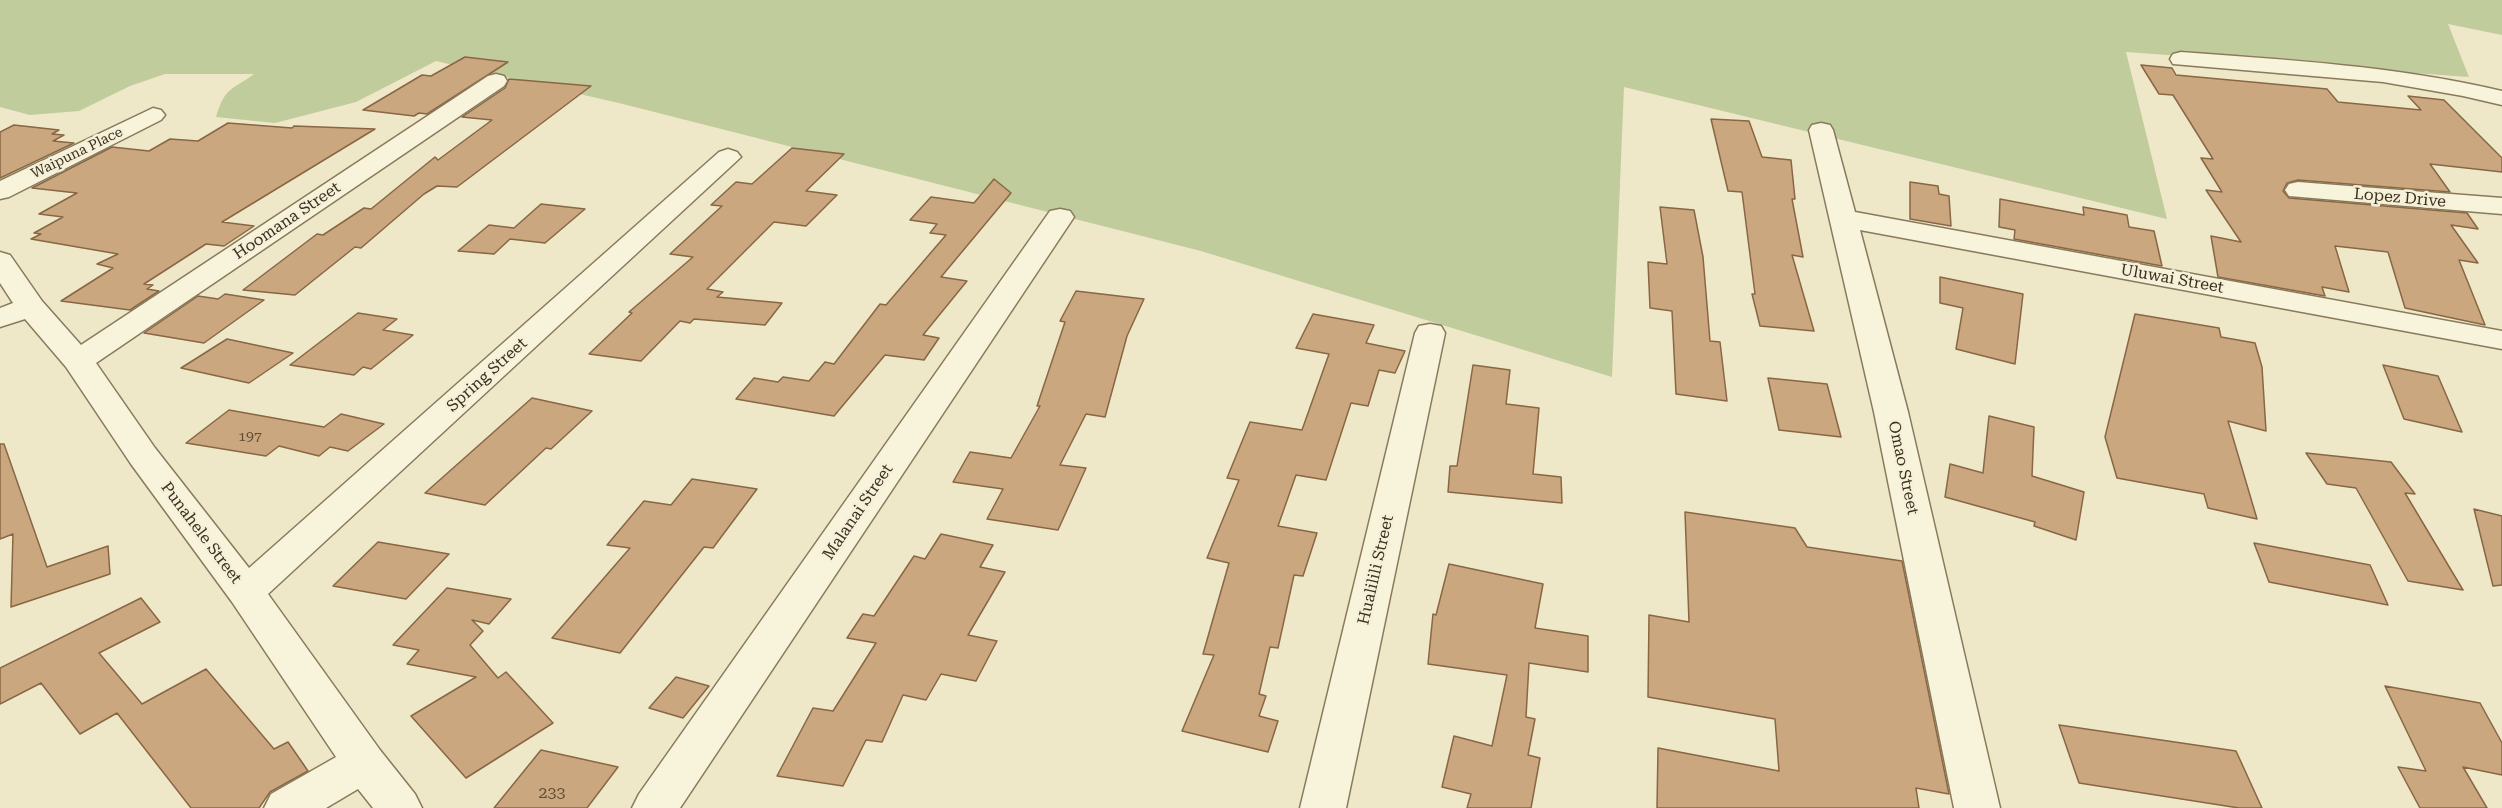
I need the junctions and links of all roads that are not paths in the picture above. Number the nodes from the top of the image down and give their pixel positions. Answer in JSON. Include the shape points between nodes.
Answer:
{"nodes":[{"id":1,"x":2181,"y":59,"type":"dead end"},
{"id":2,"x":496,"y":81,"type":"dead end"},
{"id":3,"x":2502,"y":98,"type":"edge"},
{"id":4,"x":153,"y":115,"type":"dead end"},
{"id":5,"x":1821,"y":130,"type":"dead end"},
{"id":6,"x":728,"y":157,"type":"dead end"},
{"id":7,"x":2298,"y":190,"type":"dead end"},
{"id":8,"x":0,"y":191,"type":"edge"},
{"id":9,"x":2502,"y":206,"type":"edge"},
{"id":10,"x":1060,"y":217,"type":"dead end"},
{"id":11,"x":1841,"y":218,"type":"junction"},
{"id":12,"x":0,"y":261,"type":"edge"},
{"id":13,"x":16,"y":313,"type":"edge"},
{"id":14,"x":1430,"y":333,"type":"dead end"},
{"id":15,"x":2502,"y":340,"type":"edge"},
{"id":16,"x":78,"y":361,"type":"junction"},
{"id":17,"x":246,"y":592,"type":"junction"},
{"id":18,"x":364,"y":763,"type":"junction"},
{"id":19,"x":287,"y":808,"type":"edge"},
{"id":20,"x":399,"y":808,"type":"edge"},
{"id":21,"x":656,"y":808,"type":"edge"},
{"id":22,"x":1323,"y":808,"type":"edge"},
{"id":23,"x":1977,"y":808,"type":"edge"}],
"edges":[{"from":1,"to":3,"type":"street","via":[[2404,77]]},
{"from":2,"to":16,"type":"street","name":"Hoomana Street"},
{"from":4,"to":8,"type":"street","name":"Waipuna Place"},
{"from":5,"to":11,"type":"street","name":"Omao Street"},
{"from":6,"to":17,"type":"street","name":"Spring Street"},
{"from":7,"to":9,"type":"street","name":"Lopez Drive"},
{"from":10,"to":21,"type":"street","name":"Malanai Street"},
{"from":11,"to":15,"type":"street","name":"Uluwai Street"},
{"from":11,"to":23,"type":"street","name":"Omao Street","via":[[1891,412]]},
{"from":12,"to":13,"type":"street","name":"Punahele Street"},
{"from":13,"to":16,"type":"street","name":"Punahele Street"},
{"from":14,"to":22,"type":"street","name":"Hualilili Street"},
{"from":16,"to":17,"type":"street","name":"Punahele Street","via":[[143,456]]},
{"from":17,"to":18,"type":"street","name":"Punahele Street"},
{"from":18,"to":19,"type":"street"},
{"from":18,"to":20,"type":"street","name":"Punahele Street"}]}
